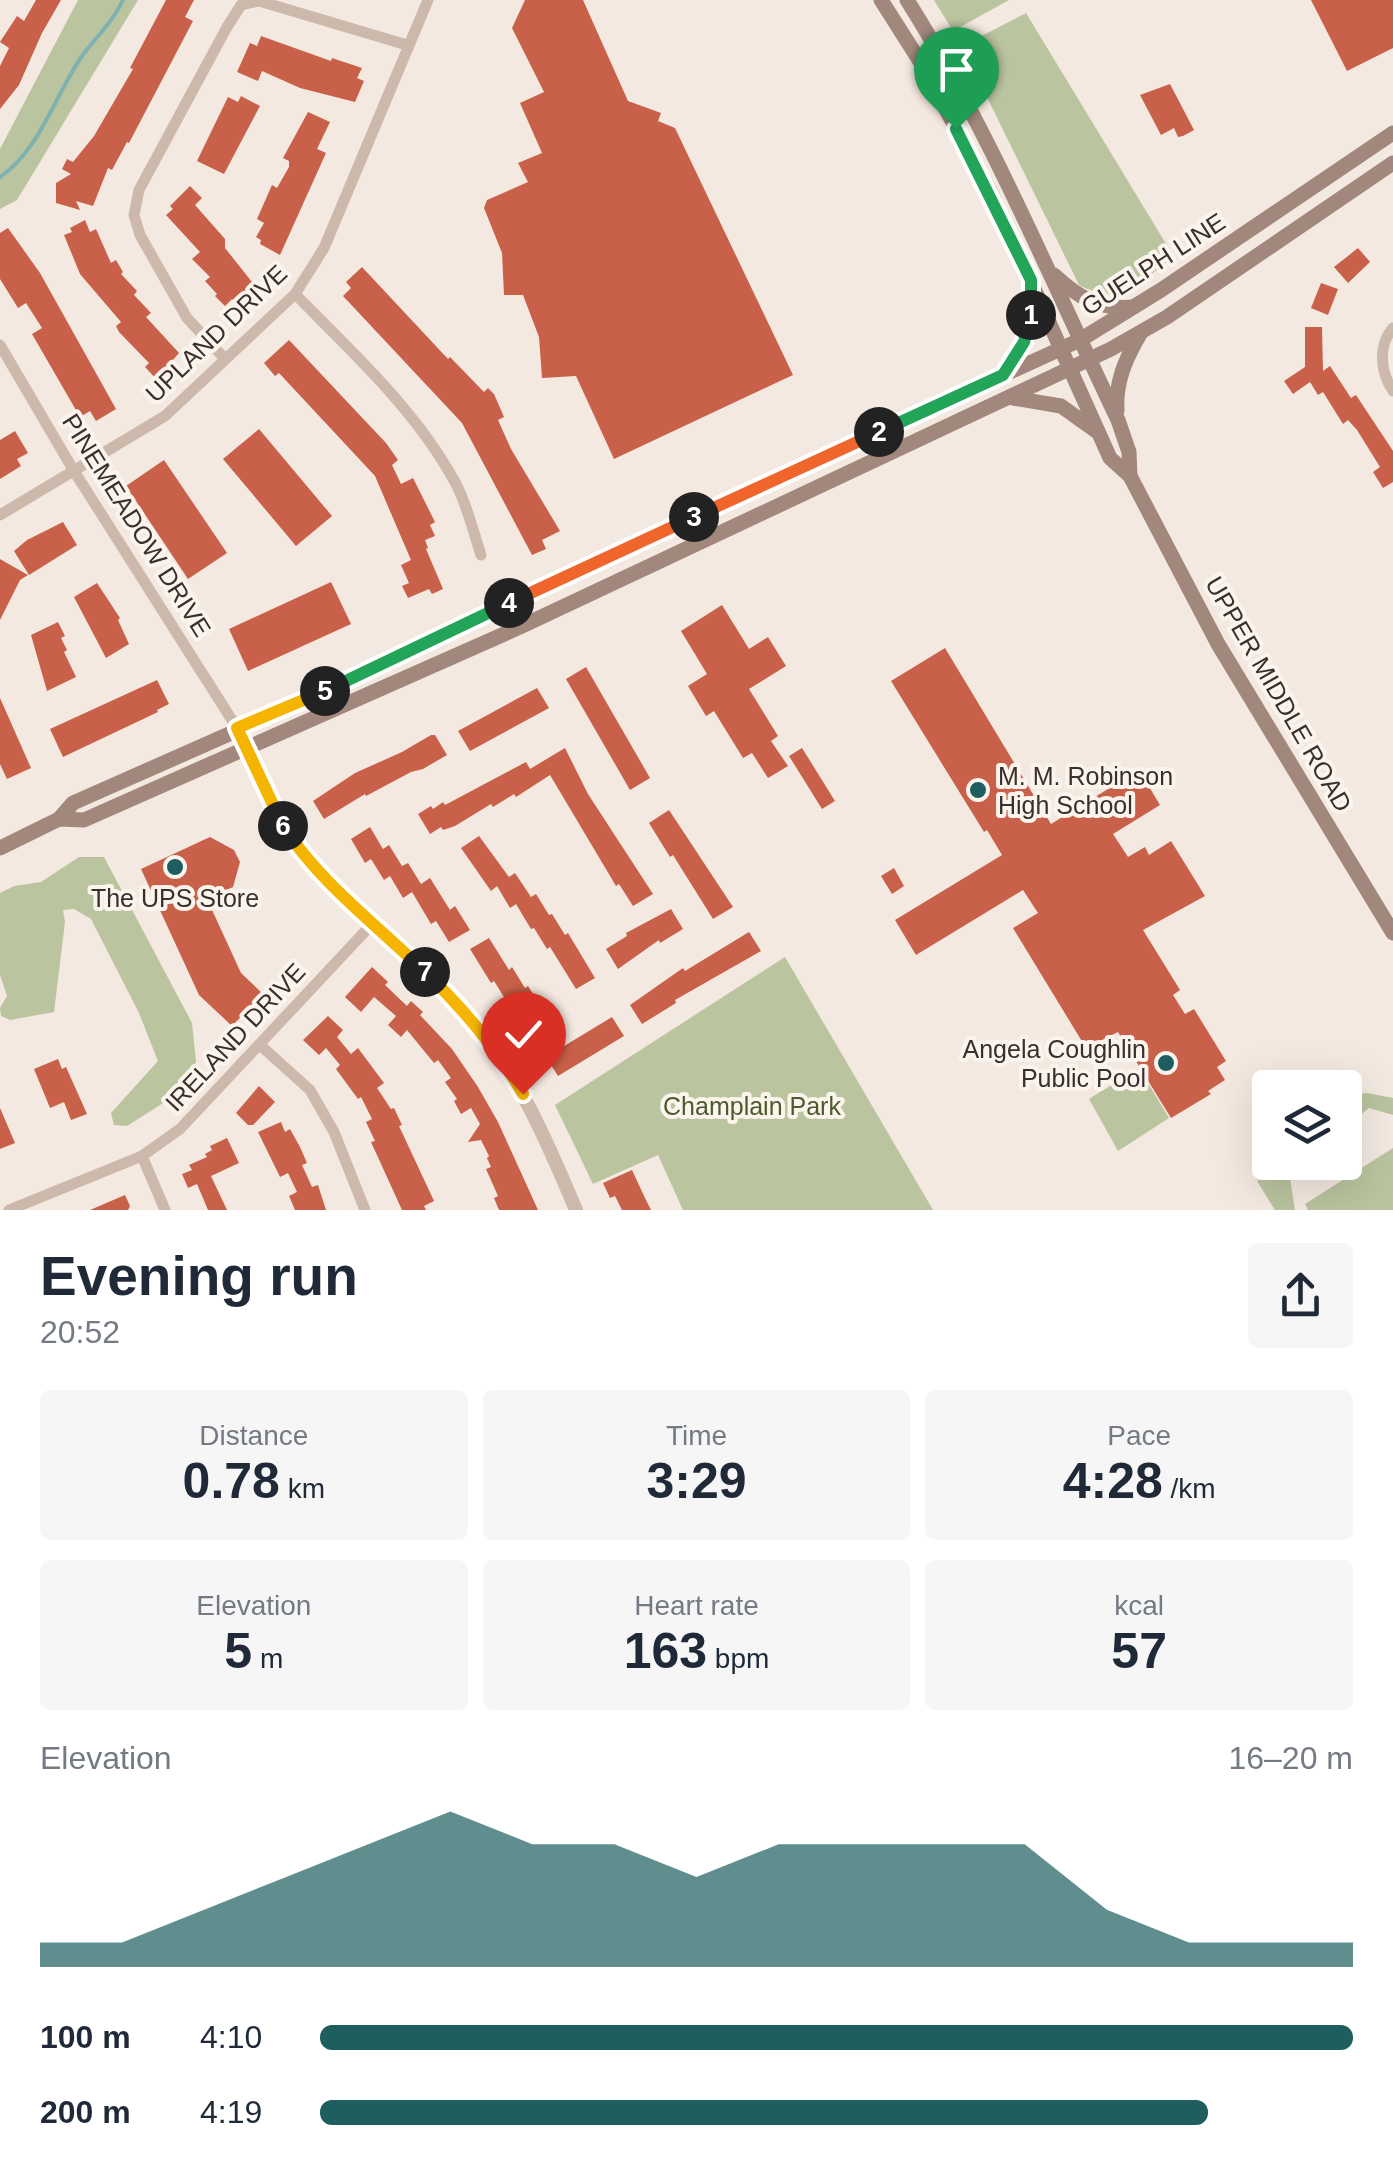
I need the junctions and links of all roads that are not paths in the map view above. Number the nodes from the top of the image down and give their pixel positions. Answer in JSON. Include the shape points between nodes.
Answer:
{"nodes":[{"id":1,"x":428,"y":0,"type":"edge"},
{"id":2,"x":881,"y":0,"type":"edge"},
{"id":3,"x":907,"y":0,"type":"edge"},
{"id":4,"x":407,"y":46,"type":"junction"},
{"id":5,"x":1393,"y":134,"type":"edge"},
{"id":6,"x":1378,"y":144,"type":"junction"},
{"id":7,"x":1393,"y":164,"type":"edge"},
{"id":8,"x":1361,"y":185,"type":"junction"},
{"id":9,"x":1049,"y":270,"type":"junction"},
{"id":10,"x":1031,"y":280,"type":"junction"},
{"id":11,"x":296,"y":294,"type":"junction"},
{"id":12,"x":1134,"y":307,"type":"junction"},
{"id":13,"x":1390,"y":331,"type":"edge"},
{"id":14,"x":1140,"y":334,"type":"junction"},
{"id":15,"x":1080,"y":340,"type":"junction"},
{"id":16,"x":0,"y":346,"type":"edge"},
{"id":17,"x":1063,"y":349,"type":"junction"},
{"id":18,"x":224,"y":359,"type":"junction"},
{"id":19,"x":1090,"y":360,"type":"junction"},
{"id":20,"x":1071,"y":368,"type":"junction"},
{"id":21,"x":1003,"y":375,"type":"junction"},
{"id":22,"x":1393,"y":391,"type":"edge"},
{"id":23,"x":1009,"y":398,"type":"junction"},
{"id":24,"x":1118,"y":420,"type":"junction"},
{"id":25,"x":1100,"y":435,"type":"junction"},
{"id":26,"x":74,"y":471,"type":"junction"},
{"id":27,"x":1130,"y":476,"type":"junction"},
{"id":28,"x":0,"y":515,"type":"edge"},
{"id":29,"x":481,"y":555,"type":"dead end"},
{"id":30,"x":570,"y":575,"type":"junction"},
{"id":31,"x":582,"y":597,"type":"junction"},
{"id":32,"x":237,"y":728,"type":"junction"},
{"id":33,"x":247,"y":750,"type":"junction"},
{"id":34,"x":59,"y":819,"type":"junction"},
{"id":35,"x":0,"y":848,"type":"edge"},
{"id":36,"x":372,"y":924,"type":"junction"},
{"id":37,"x":1393,"y":933,"type":"edge"},
{"id":38,"x":260,"y":1045,"type":"junction"},
{"id":39,"x":142,"y":1156,"type":"junction"},
{"id":40,"x":9,"y":1210,"type":"edge"},
{"id":41,"x":165,"y":1210,"type":"edge"},
{"id":42,"x":365,"y":1210,"type":"edge"},
{"id":43,"x":576,"y":1210,"type":"edge"}],
"edges":[{"from":1,"to":4,"type":"street","name":"UPLAND DRIVE"},
{"from":2,"to":10,"type":"main road","name":"UPPER MIDDLE ROAD","via":[[991,193]]},
{"from":3,"to":9,"type":"main road","name":"UPPER MIDDLE ROAD","via":[[973,112]]},
{"from":4,"to":11,"type":"street","name":"UPLAND DRIVE","via":[[324,248]]},
{"from":4,"to":18,"type":"street","via":[[259,1],[241,5],[227,27],[139,190],[134,215],[188,318]]},
{"from":5,"to":6,"type":"main road","name":"GUELPH LINE"},
{"from":6,"to":8,"type":"main road"},
{"from":6,"to":12,"type":"main road","name":"GUELPH LINE"},
{"from":7,"to":8,"type":"main road","name":"GUELPH LINE"},
{"from":8,"to":14,"type":"main road","name":"GUELPH LINE"},
{"from":9,"to":12,"type":"main road","via":[[1093,304]]},
{"from":9,"to":15,"type":"main road","name":"UPPER MIDDLE ROAD"},
{"from":10,"to":17,"type":"main road","name":"UPPER MIDDLE ROAD"},
{"from":10,"to":21,"type":"main road","via":[[1028,331]]},
{"from":11,"to":18,"type":"street","name":"UPLAND DRIVE"},
{"from":11,"to":29,"type":"street","via":[[428,438],[458,486]]},
{"from":12,"to":15,"type":"main road","name":"GUELPH LINE"},
{"from":13,"to":22,"type":"street","via":[[1384,377]]},
{"from":14,"to":19,"type":"main road","name":"GUELPH LINE"},
{"from":14,"to":24,"type":"main road","via":[[1120,378]]},
{"from":15,"to":17,"type":"main road","name":"GUELPH LINE"},
{"from":15,"to":19,"type":"main road","name":"UPPER MIDDLE ROAD"},
{"from":16,"to":26,"type":"street","name":"PINEMEADOW DRIVE"},
{"from":17,"to":20,"type":"main road","name":"UPPER MIDDLE ROAD"},
{"from":17,"to":21,"type":"main road","name":"GUELPH LINE"},
{"from":18,"to":26,"type":"street","name":"UPLAND DRIVE","via":[[165,416]]},
{"from":19,"to":20,"type":"main road","name":"GUELPH LINE"},
{"from":19,"to":24,"type":"main road","name":"UPPER MIDDLE ROAD"},
{"from":20,"to":23,"type":"main road","name":"GUELPH LINE"},
{"from":20,"to":25,"type":"main road","name":"UPPER MIDDLE ROAD"},
{"from":21,"to":30,"type":"main road","name":"GUELPH LINE"},
{"from":23,"to":25,"type":"main road","via":[[1061,406]]},
{"from":23,"to":31,"type":"main road","name":"GUELPH LINE"},
{"from":24,"to":27,"type":"main road","name":"UPPER MIDDLE ROAD"},
{"from":25,"to":27,"type":"main road","name":"UPPER MIDDLE ROAD","via":[[1110,458]]},
{"from":26,"to":28,"type":"street","name":"UPLAND DRIVE"},
{"from":26,"to":32,"type":"street","name":"PINEMEADOW DRIVE"},
{"from":27,"to":37,"type":"main road","name":"UPPER MIDDLE ROAD","via":[[1238,678]]},
{"from":30,"to":31,"type":"main road"},
{"from":30,"to":32,"type":"main road","name":"GUELPH LINE"},
{"from":31,"to":33,"type":"main road","name":"GUELPH LINE"},
{"from":32,"to":33,"type":"street"},
{"from":32,"to":34,"type":"main road","name":"GUELPH LINE","via":[[73,803]]},
{"from":33,"to":34,"type":"main road","name":"GUELPH LINE","via":[[84,820]]},
{"from":33,"to":36,"type":"street","via":[[294,844]]},
{"from":34,"to":35,"type":"main road","name":"GUELPH LINE"},
{"from":36,"to":38,"type":"street","name":"IRELAND DRIVE"},
{"from":36,"to":43,"type":"street","via":[[468,1013],[504,1060]]},
{"from":38,"to":39,"type":"street","name":"IRELAND DRIVE","via":[[180,1129]]},
{"from":38,"to":42,"type":"street","via":[[310,1090]]},
{"from":39,"to":40,"type":"street","name":"IRELAND DRIVE"},
{"from":39,"to":41,"type":"street"}]}
